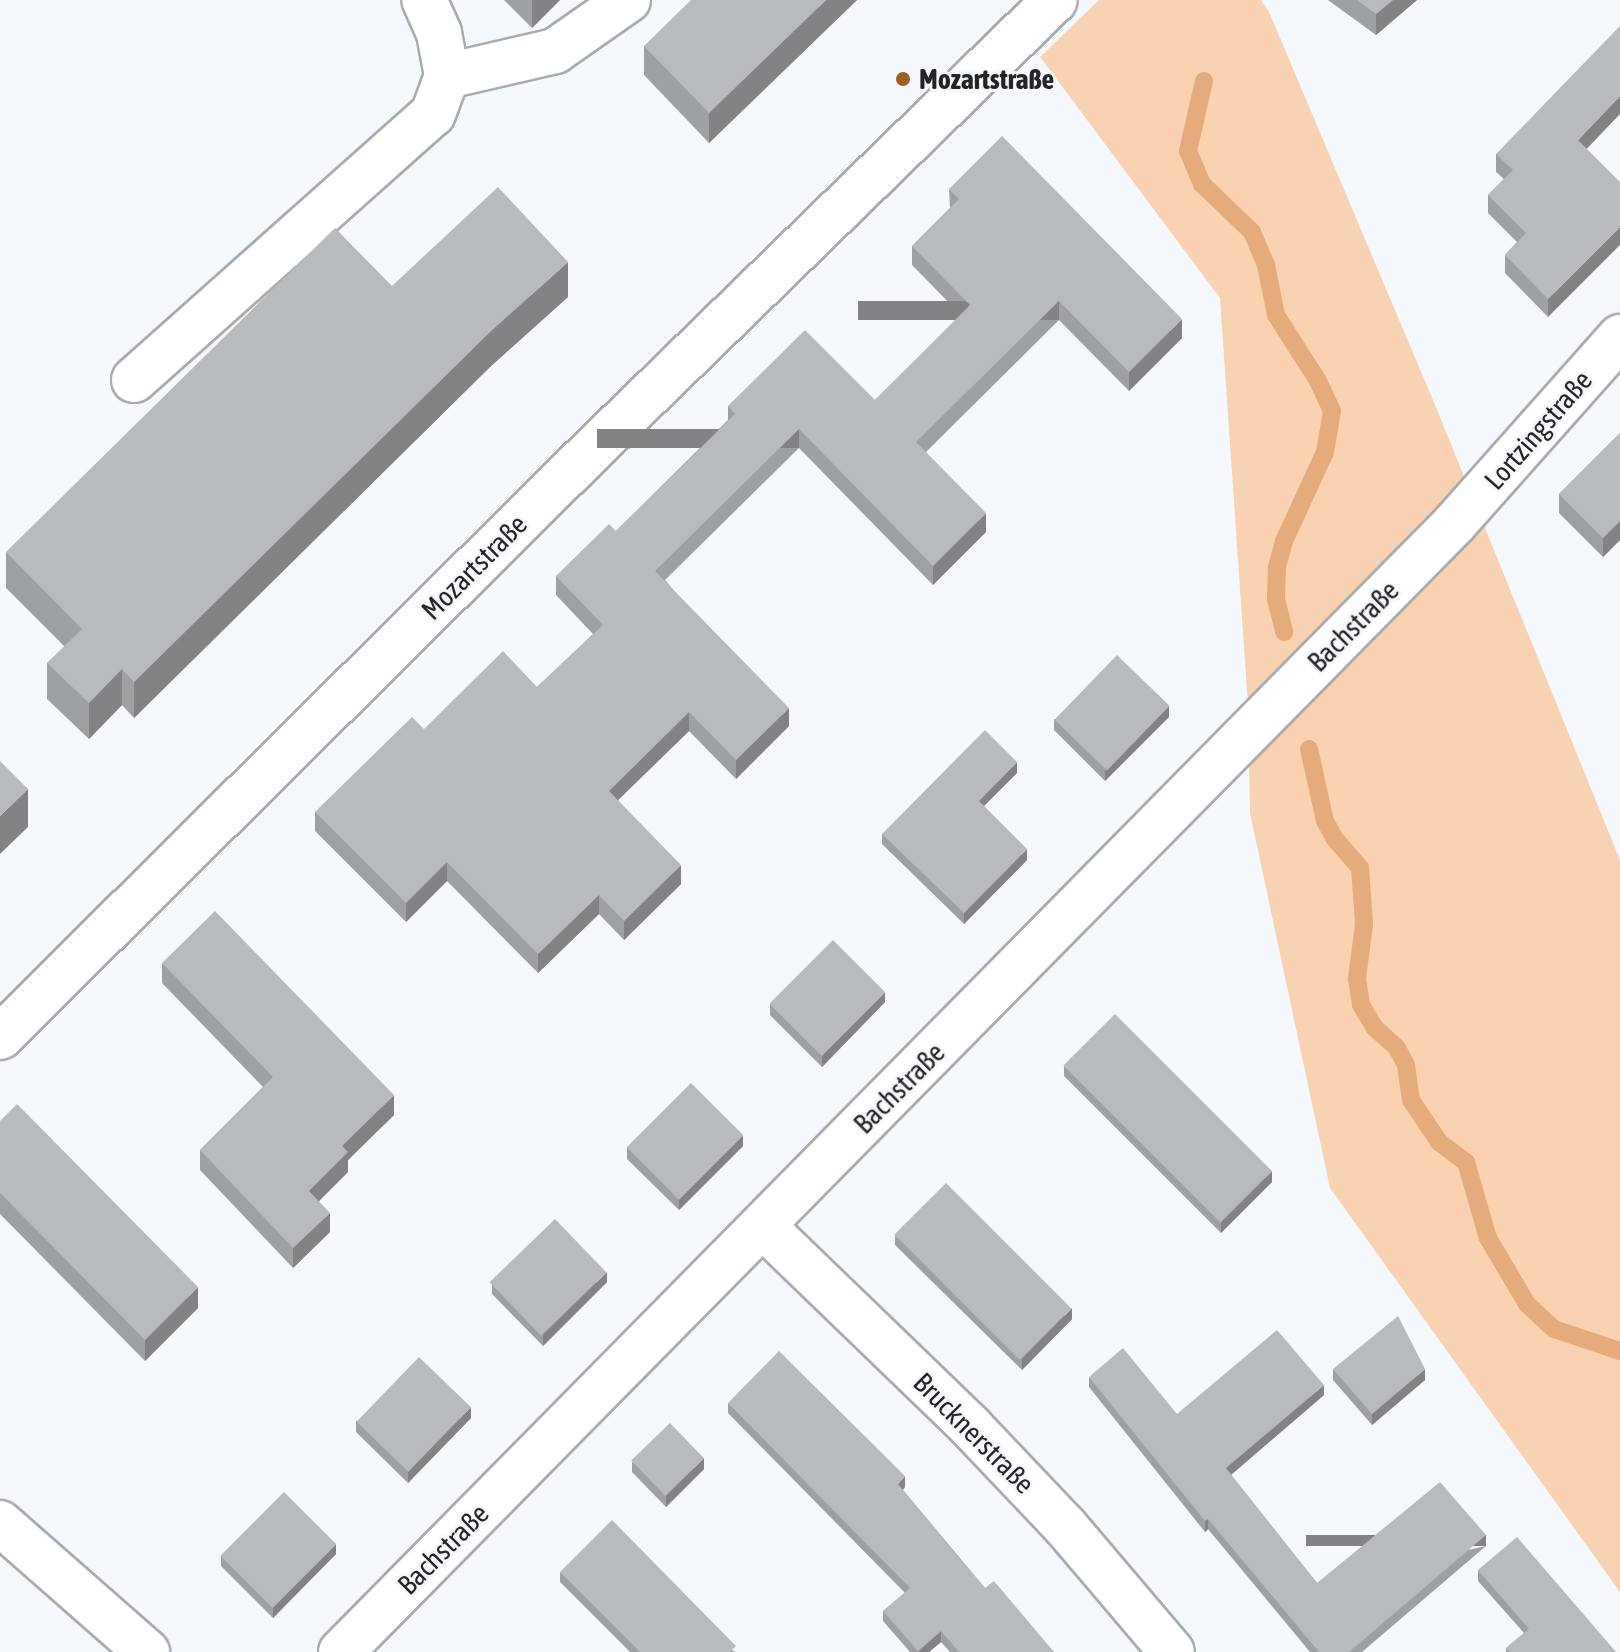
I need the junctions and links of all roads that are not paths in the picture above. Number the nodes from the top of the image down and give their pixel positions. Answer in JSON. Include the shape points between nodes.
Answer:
{"nodes":[{"id":1,"x":424,"y":0,"type":"edge"},
{"id":2,"x":628,"y":0,"type":"edge"},
{"id":3,"x":1055,"y":0,"type":"edge"},
{"id":4,"x":447,"y":76,"type":"junction"},
{"id":5,"x":1620,"y":337,"type":"edge"},
{"id":6,"x":134,"y":380,"type":"dead end"},
{"id":7,"x":1455,"y":523,"type":"joint"},
{"id":8,"x":0,"y":1037,"type":"edge"},
{"id":9,"x":763,"y":1226,"type":"junction"},
{"id":10,"x":0,"y":1523,"type":"edge"},
{"id":11,"x":147,"y":1652,"type":"edge"},
{"id":12,"x":341,"y":1652,"type":"edge"},
{"id":13,"x":1172,"y":1652,"type":"edge"}],
"edges":[{"from":1,"to":4,"type":"street","via":[[439,33]]},
{"from":2,"to":4,"type":"street","via":[[555,51]]},
{"from":3,"to":8,"type":"street","name":"Mozartstraße"},
{"from":4,"to":6,"type":"street","via":[[433,114]]},
{"from":5,"to":7,"type":"street","name":"Lortzingstraße"},
{"from":7,"to":9,"type":"street","name":"Bachstraße"},
{"from":9,"to":12,"type":"street","name":"Bachstraße"},
{"from":9,"to":13,"type":"street","name":"Brucknerstraße","via":[[981,1438],[1065,1526]]},
{"from":10,"to":11,"type":"street"}]}
